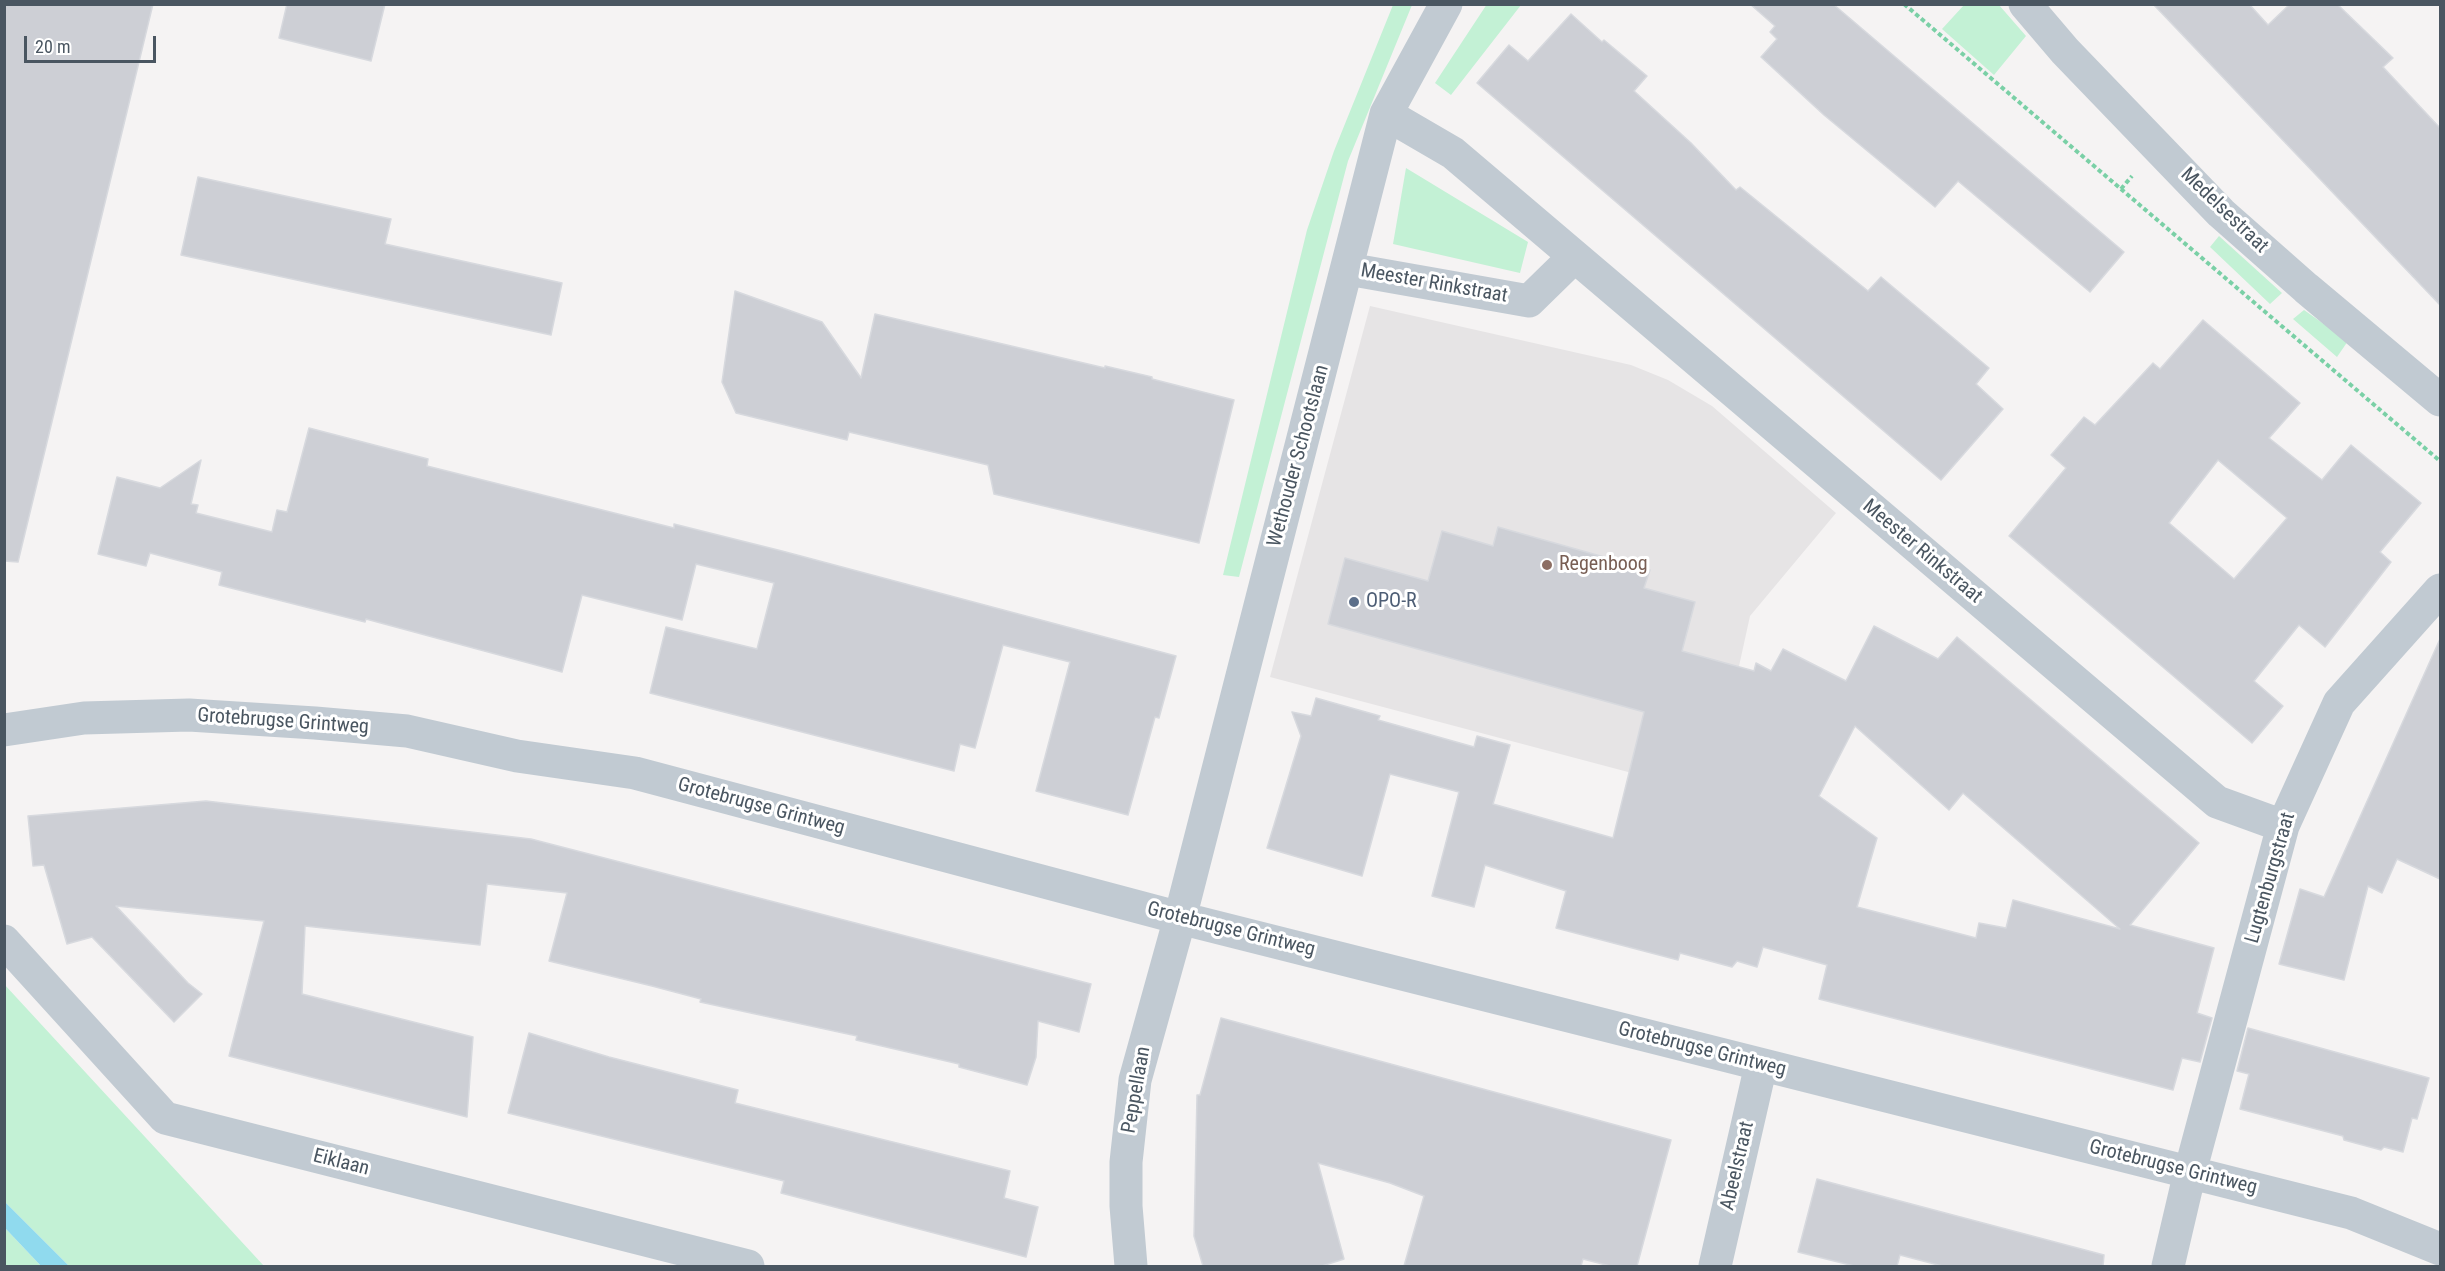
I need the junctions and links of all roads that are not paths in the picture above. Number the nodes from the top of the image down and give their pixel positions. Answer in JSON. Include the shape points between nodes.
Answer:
{"nodes":[{"id":1,"x":1446,"y":4,"type":"edge"},
{"id":2,"x":2025,"y":4,"type":"edge"},
{"id":3,"x":1386,"y":114,"type":"junction"},
{"id":4,"x":1574,"y":257,"type":"junction"},
{"id":5,"x":1348,"y":269,"type":"junction"},
{"id":6,"x":2440,"y":400,"type":"edge"},
{"id":7,"x":2440,"y":590,"type":"edge"},
{"id":8,"x":4,"y":730,"type":"edge"},
{"id":9,"x":2283,"y":826,"type":"junction"},
{"id":10,"x":1180,"y":918,"type":"junction"},
{"id":11,"x":4,"y":941,"type":"edge"},
{"id":12,"x":1761,"y":1065,"type":"junction"},
{"id":13,"x":2190,"y":1172,"type":"junction"},
{"id":14,"x":2440,"y":1249,"type":"edge"},
{"id":15,"x":747,"y":1266,"type":"edge"},
{"id":16,"x":1131,"y":1266,"type":"edge"},
{"id":17,"x":1715,"y":1266,"type":"edge"},
{"id":18,"x":2168,"y":1266,"type":"edge"}],
"edges":[{"from":1,"to":3,"type":"street","name":"Wethouder Schootslaan"},
{"from":2,"to":6,"type":"street","name":"Medelsestraat","via":[[2221,213]]},
{"from":3,"to":4,"type":"street","name":"Meester Rinkstraat","via":[[1453,153]]},
{"from":3,"to":5,"type":"street","name":"Wethouder Schootslaan"},
{"from":4,"to":5,"type":"street","name":"Meester Rinkstraat","via":[[1529,301]]},
{"from":4,"to":9,"type":"street","name":"Meester Rinkstraat","via":[[2217,802]]},
{"from":5,"to":10,"type":"street","name":"Wethouder Schootslaan"},
{"from":7,"to":9,"type":"street","name":"Lugtenburgstraat","via":[[2339,703]]},
{"from":8,"to":10,"type":"street","name":"Grotebrugse Grintweg","via":[[84,718],[189,715],[407,731],[517,756],[635,773]]},
{"from":9,"to":13,"type":"street","name":"Lugtenburgstraat"},
{"from":10,"to":12,"type":"street","name":"Grotebrugse Grintweg"},
{"from":10,"to":16,"type":"street","name":"Peppellaan","via":[[1135,1080],[1130,1112],[1126,1206]]},
{"from":11,"to":15,"type":"street","name":"Eiklaan","via":[[165,1118]]},
{"from":12,"to":13,"type":"street","name":"Grotebrugse Grintweg"},
{"from":12,"to":17,"type":"street","name":"Abeelstraat"},
{"from":13,"to":14,"type":"street","name":"Grotebrugse Grintweg","via":[[2351,1213]]},
{"from":13,"to":18,"type":"street","name":"Lugtenburgstraat"}]}
